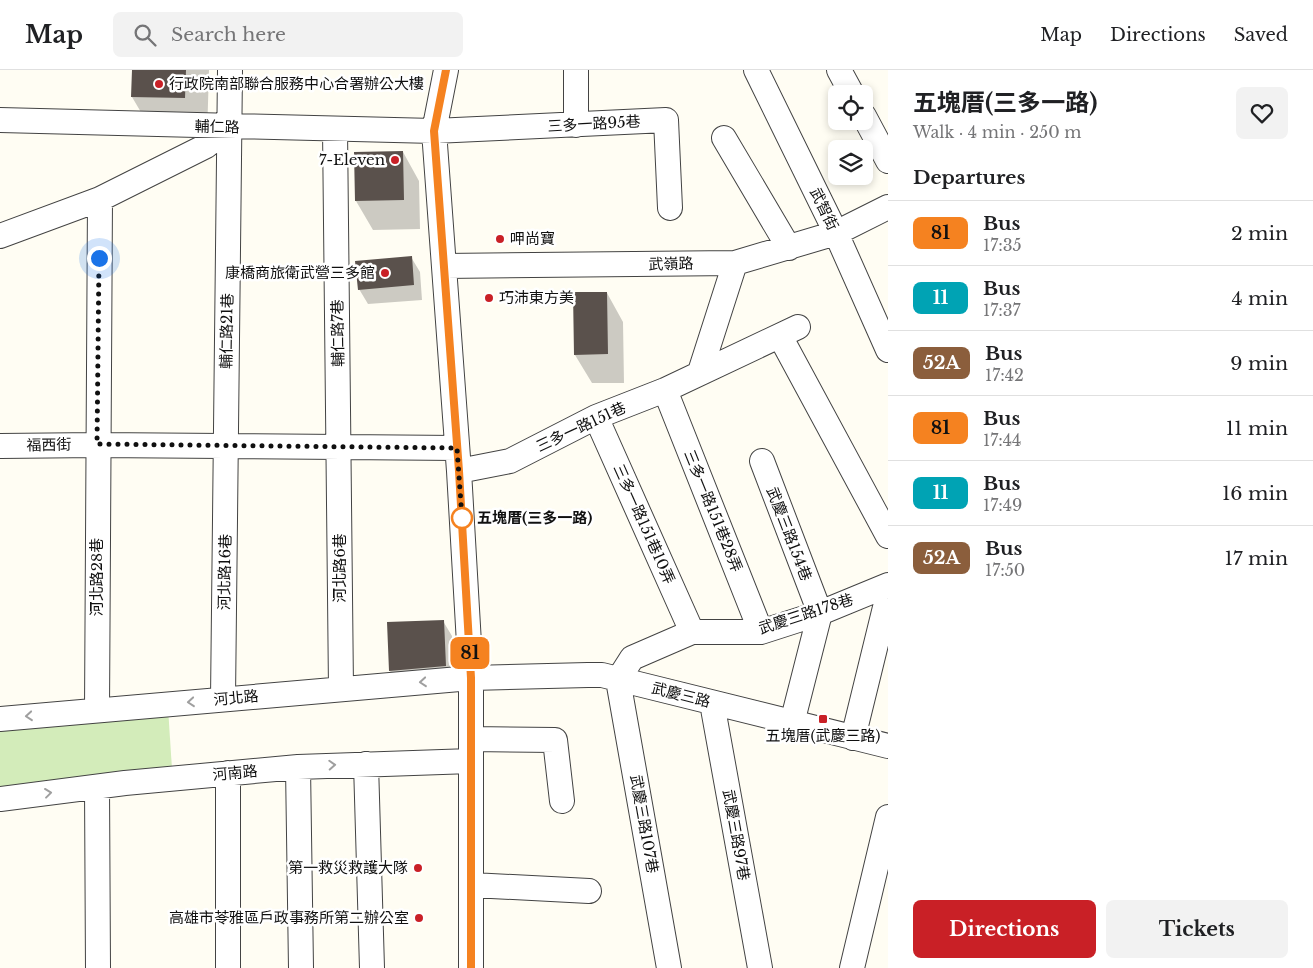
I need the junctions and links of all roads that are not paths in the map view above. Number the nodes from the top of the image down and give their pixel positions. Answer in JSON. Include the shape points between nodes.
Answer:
{"nodes":[{"id":1,"x":230,"y":70,"type":"edge"},
{"id":2,"x":446,"y":70,"type":"edge"},
{"id":3,"x":576,"y":70,"type":"edge"},
{"id":4,"x":756,"y":70,"type":"edge"},
{"id":5,"x":839,"y":70,"type":"edge"},
{"id":6,"x":847,"y":85,"type":"edge"},
{"id":7,"x":0,"y":120,"type":"edge"},
{"id":8,"x":576,"y":125,"type":"junction"},
{"id":9,"x":230,"y":127,"type":"junction"},
{"id":10,"x":335,"y":129,"type":"junction"},
{"id":11,"x":871,"y":130,"type":"edge"},
{"id":12,"x":434,"y":131,"type":"junction"},
{"id":13,"x":724,"y":138,"type":"dead end"},
{"id":14,"x":888,"y":161,"type":"edge"},
{"id":15,"x":100,"y":198,"type":"junction"},
{"id":16,"x":888,"y":207,"type":"edge"},
{"id":17,"x":670,"y":208,"type":"dead end"},
{"id":18,"x":836,"y":233,"type":"junction"},
{"id":19,"x":0,"y":236,"type":"edge"},
{"id":20,"x":789,"y":248,"type":"junction"},
{"id":21,"x":735,"y":263,"type":"junction"},
{"id":22,"x":444,"y":266,"type":"junction"},
{"id":23,"x":888,"y":350,"type":"edge"},
{"id":24,"x":700,"y":372,"type":"junction"},
{"id":25,"x":665,"y":390,"type":"junction"},
{"id":26,"x":596,"y":417,"type":"junction"},
{"id":27,"x":97,"y":444,"type":"junction"},
{"id":28,"x":0,"y":446,"type":"edge"},
{"id":29,"x":226,"y":446,"type":"junction"},
{"id":30,"x":339,"y":447,"type":"junction"},
{"id":31,"x":457,"y":448,"type":"junction"},
{"id":32,"x":762,"y":461,"type":"dead end"},
{"id":33,"x":459,"y":471,"type":"junction"},
{"id":34,"x":888,"y":536,"type":"edge"},
{"id":35,"x":888,"y":584,"type":"edge"},
{"id":36,"x":888,"y":595,"type":"edge"},
{"id":37,"x":820,"y":613,"type":"junction"},
{"id":38,"x":692,"y":632,"type":"junction"},
{"id":39,"x":761,"y":632,"type":"junction"},
{"id":40,"x":471,"y":678,"type":"junction"},
{"id":41,"x":618,"y":680,"type":"junction"},
{"id":42,"x":341,"y":689,"type":"junction"},
{"id":43,"x":223,"y":699,"type":"junction"},
{"id":44,"x":712,"y":703,"type":"junction"},
{"id":45,"x":97,"y":710,"type":"junction"},
{"id":46,"x":0,"y":719,"type":"edge"},
{"id":47,"x":792,"y":723,"type":"junction"},
{"id":48,"x":853,"y":738,"type":"junction"},
{"id":49,"x":888,"y":746,"type":"edge"},
{"id":50,"x":471,"y":750,"type":"junction"},
{"id":51,"x":366,"y":764,"type":"junction"},
{"id":52,"x":298,"y":767,"type":"junction"},
{"id":53,"x":228,"y":773,"type":"junction"},
{"id":54,"x":97,"y":787,"type":"junction"},
{"id":55,"x":0,"y":799,"type":"edge"},
{"id":56,"x":562,"y":801,"type":"dead end"},
{"id":57,"x":888,"y":817,"type":"edge"},
{"id":58,"x":472,"y":885,"type":"junction"},
{"id":59,"x":589,"y":891,"type":"dead end"},
{"id":60,"x":98,"y":968,"type":"edge"},
{"id":61,"x":228,"y":968,"type":"edge"},
{"id":62,"x":300,"y":968,"type":"edge"},
{"id":63,"x":372,"y":968,"type":"edge"},
{"id":64,"x":471,"y":968,"type":"edge"},
{"id":65,"x":669,"y":968,"type":"edge"},
{"id":66,"x":760,"y":968,"type":"edge"},
{"id":67,"x":852,"y":968,"type":"edge"}],
"edges":[{"from":1,"to":9,"type":"street","name":"輔仁路21巷"},
{"from":2,"to":12,"type":"street"},
{"from":3,"to":8,"type":"street"},
{"from":4,"to":18,"type":"street","name":"武智街"},
{"from":5,"to":6,"type":"street"},
{"from":7,"to":9,"type":"street","name":"輔仁路"},
{"from":8,"to":12,"type":"street","name":"三多一路95巷"},
{"from":8,"to":17,"type":"street","name":"三多一路95巷","via":[[666,120]]},
{"from":9,"to":10,"type":"street","name":"輔仁路"},
{"from":9,"to":15,"type":"street","via":[[206,146]]},
{"from":9,"to":29,"type":"street","name":"輔仁路21巷"},
{"from":10,"to":12,"type":"street","name":"輔仁路"},
{"from":10,"to":30,"type":"street","name":"輔仁路7巷"},
{"from":11,"to":14,"type":"street"},
{"from":12,"to":22,"type":"street"},
{"from":13,"to":20,"type":"street"},
{"from":15,"to":19,"type":"street"},
{"from":15,"to":27,"type":"street","name":"河北路28巷"},
{"from":16,"to":18,"type":"street","name":"武嶺路"},
{"from":18,"to":20,"type":"street","name":"武嶺路"},
{"from":18,"to":23,"type":"street","name":"武智街"},
{"from":20,"to":21,"type":"street","name":"武嶺路"},
{"from":21,"to":22,"type":"street","name":"武嶺路"},
{"from":21,"to":24,"type":"street"},
{"from":22,"to":31,"type":"street"},
{"from":24,"to":25,"type":"street","name":"三多一路151巷"},
{"from":24,"to":34,"type":"street","name":"三多一路151巷","via":[[789,331]]},
{"from":25,"to":26,"type":"street","name":"三多一路151巷"},
{"from":25,"to":39,"type":"street","name":"三多一路151巷28弄"},
{"from":26,"to":33,"type":"street","name":"三多一路151巷","via":[[510,460]]},
{"from":26,"to":38,"type":"street","name":"三多一路151巷10弄"},
{"from":27,"to":28,"type":"street","name":"福西街"},
{"from":27,"to":29,"type":"street","name":"福西街"},
{"from":27,"to":45,"type":"street","name":"河北路28巷"},
{"from":29,"to":30,"type":"street","name":"福西街"},
{"from":29,"to":43,"type":"street","name":"河北路16巷"},
{"from":30,"to":31,"type":"street","name":"福西街"},
{"from":30,"to":42,"type":"street","name":"河北路6巷"},
{"from":31,"to":33,"type":"street"},
{"from":32,"to":37,"type":"street","name":"武慶三路154巷"},
{"from":33,"to":40,"type":"street"},
{"from":35,"to":37,"type":"street","name":"武慶三路178巷"},
{"from":36,"to":48,"type":"street"},
{"from":37,"to":39,"type":"street","name":"武慶三路178巷"},
{"from":37,"to":47,"type":"street"},
{"from":38,"to":39,"type":"street","name":"武慶三路178巷"},
{"from":38,"to":41,"type":"street","name":"武慶三路178巷","via":[[632,658]]},
{"from":40,"to":41,"type":"street","name":"武慶三路","via":[[602,675]]},
{"from":40,"to":42,"type":"street","name":"河北路","one_way":true},
{"from":40,"to":50,"type":"street"},
{"from":41,"to":44,"type":"street","name":"武慶三路"},
{"from":41,"to":65,"type":"street","name":"武慶三路107巷"},
{"from":42,"to":43,"type":"street","name":"河北路"},
{"from":43,"to":45,"type":"street","name":"河北路","one_way":true},
{"from":44,"to":47,"type":"street","name":"武慶三路"},
{"from":44,"to":66,"type":"street","name":"武慶三路97巷"},
{"from":45,"to":46,"type":"street","name":"河北路","one_way":true},
{"from":47,"to":48,"type":"street","name":"武慶三路"},
{"from":48,"to":49,"type":"street","name":"武慶三路"},
{"from":50,"to":51,"type":"street","name":"河南路"},
{"from":50,"to":56,"type":"street","name":"河南路","via":[[555,740]]},
{"from":50,"to":58,"type":"street"},
{"from":52,"to":51,"type":"street","name":"河南路","one_way":true},
{"from":51,"to":63,"type":"street"},
{"from":52,"to":53,"type":"street","name":"河南路"},
{"from":52,"to":62,"type":"street"},
{"from":53,"to":54,"type":"street","name":"河南路"},
{"from":53,"to":61,"type":"street"},
{"from":55,"to":54,"type":"street","name":"河南路","one_way":true},
{"from":54,"to":60,"type":"street"},
{"from":57,"to":67,"type":"street"},
{"from":58,"to":59,"type":"street"},
{"from":58,"to":64,"type":"street"}]}
